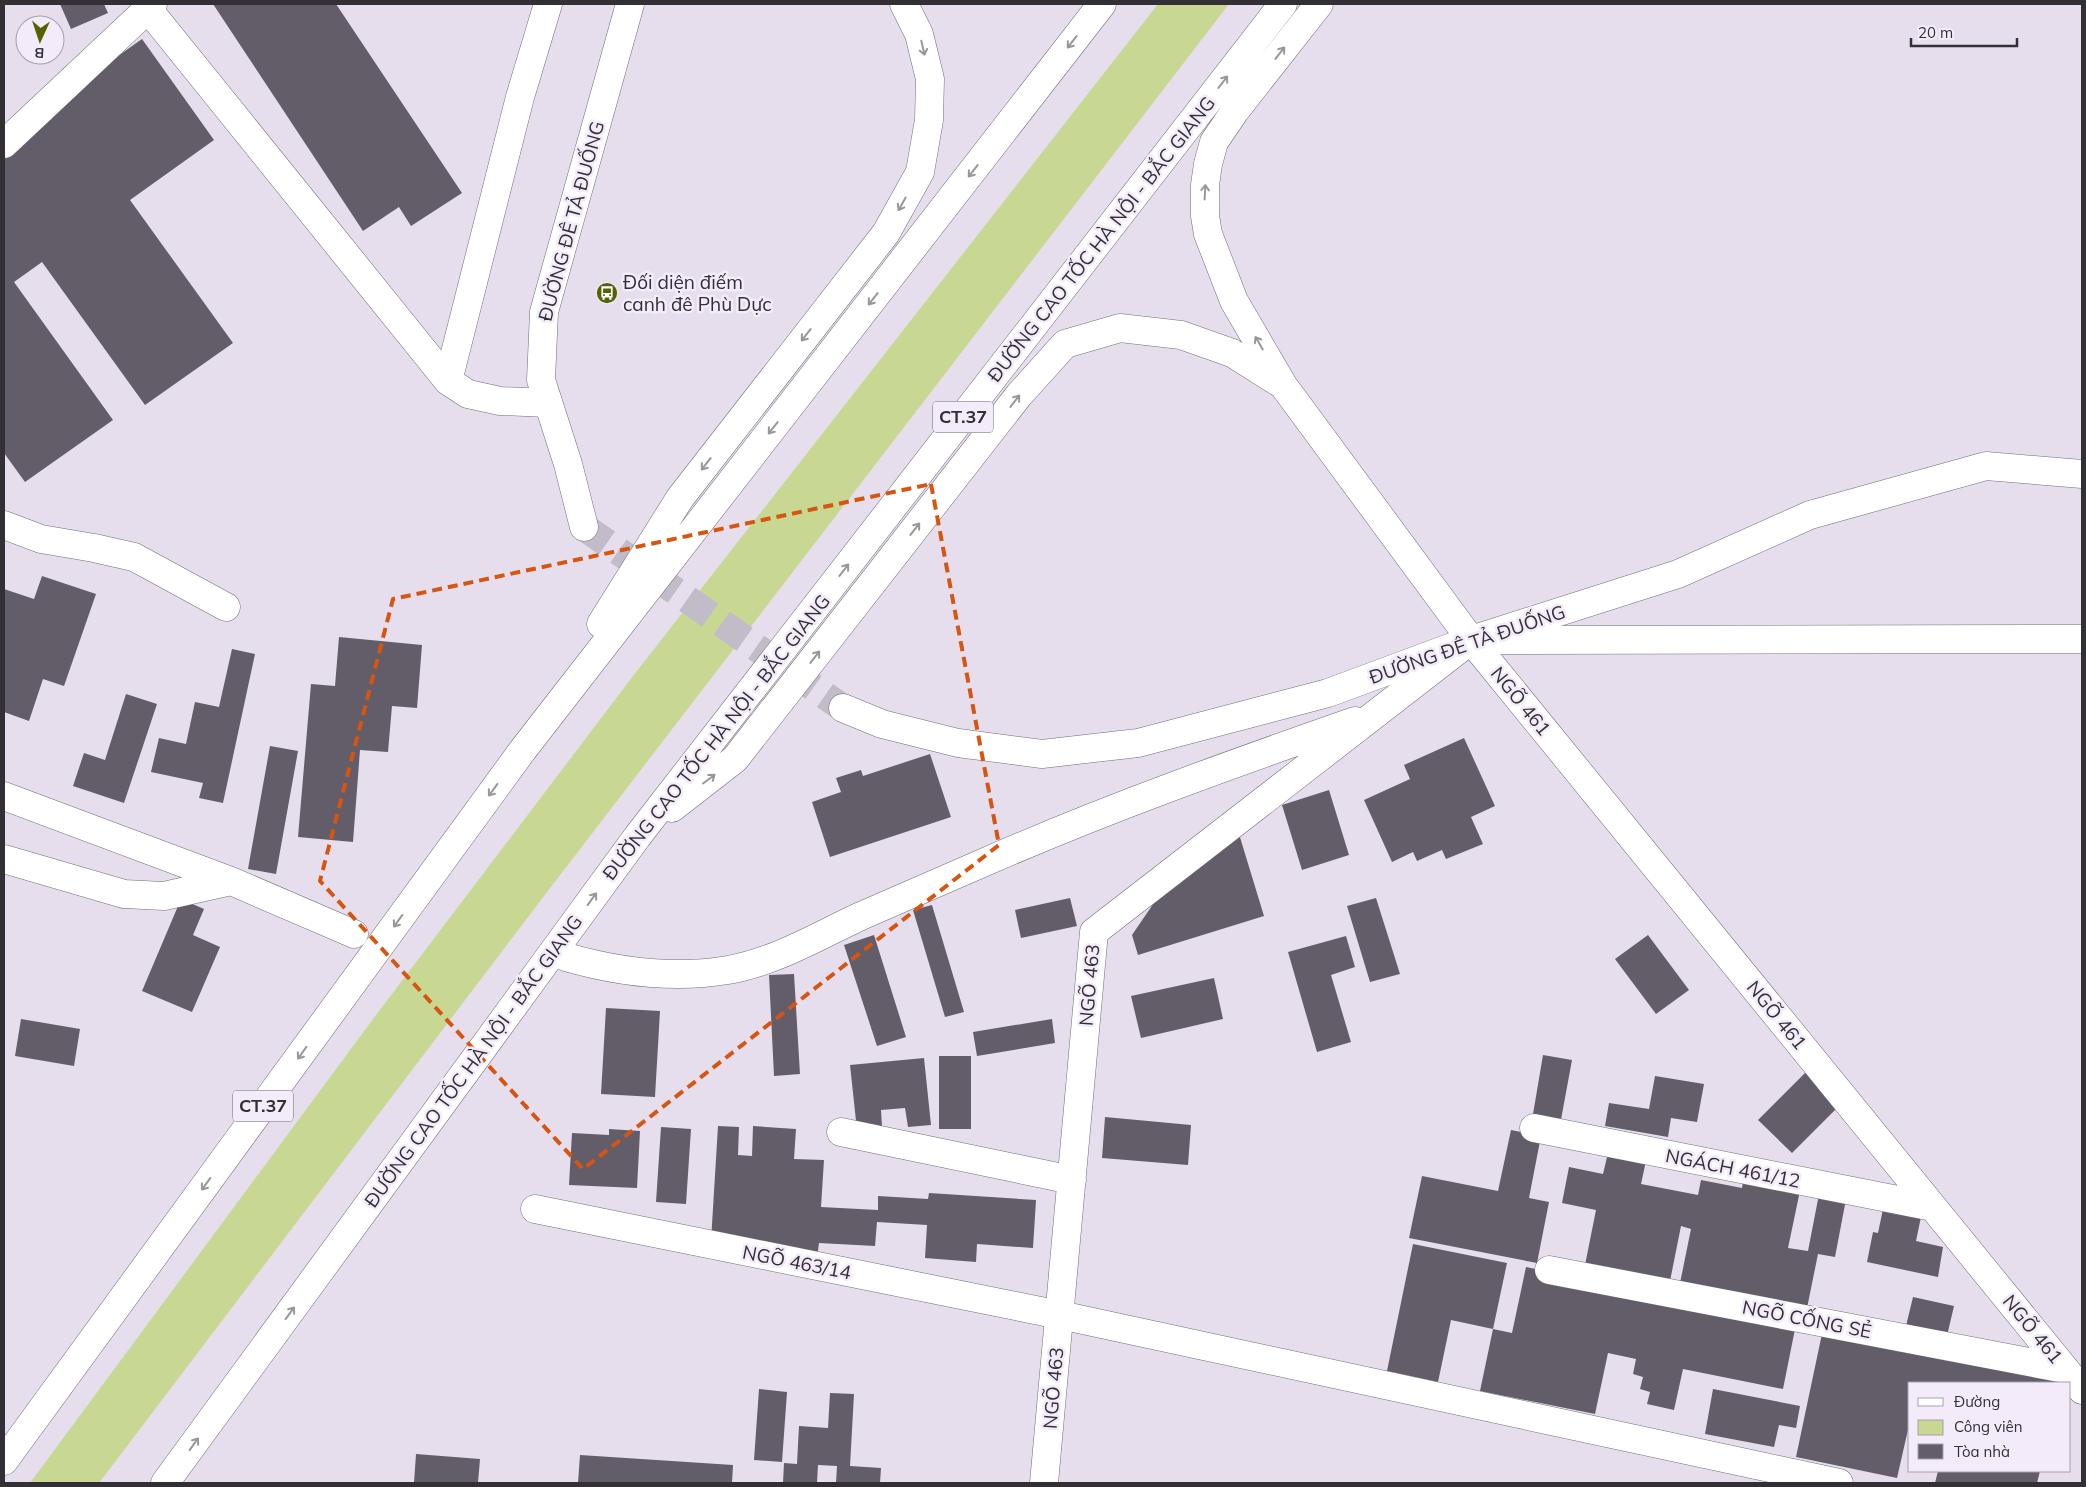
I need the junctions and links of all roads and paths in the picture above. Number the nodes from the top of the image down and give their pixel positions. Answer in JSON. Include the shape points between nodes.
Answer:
{"nodes":[{"id":1,"x":548,"y":4,"type":"edge"},
{"id":2,"x":630,"y":4,"type":"edge"},
{"id":3,"x":904,"y":4,"type":"edge"},
{"id":4,"x":1102,"y":4,"type":"edge"},
{"id":5,"x":1284,"y":4,"type":"edge"},
{"id":6,"x":1319,"y":4,"type":"edge"},
{"id":7,"x":150,"y":6,"type":"edge"},
{"id":8,"x":4,"y":144,"type":"edge"},
{"id":9,"x":448,"y":381,"type":"junction"},
{"id":10,"x":1283,"y":385,"type":"junction"},
{"id":11,"x":548,"y":403,"type":"junction"},
{"id":12,"x":2082,"y":474,"type":"edge"},
{"id":13,"x":4,"y":525,"type":"edge"},
{"id":14,"x":584,"y":527,"type":"tunnel mouth"},
{"id":15,"x":226,"y":607,"type":"dead end"},
{"id":16,"x":2082,"y":639,"type":"edge"},
{"id":17,"x":1471,"y":640,"type":"junction"},
{"id":18,"x":843,"y":708,"type":"tunnel mouth"},
{"id":19,"x":1377,"y":713,"type":"junction"},
{"id":20,"x":522,"y":751,"type":"junction"},
{"id":21,"x":4,"y":796,"type":"edge"},
{"id":22,"x":642,"y":830,"type":"junction"},
{"id":23,"x":4,"y":859,"type":"edge"},
{"id":24,"x":231,"y":881,"type":"junction"},
{"id":25,"x":354,"y":934,"type":"dead end"},
{"id":26,"x":566,"y":957,"type":"dead end"},
{"id":27,"x":1534,"y":1128,"type":"dead end"},
{"id":28,"x":841,"y":1132,"type":"dead end"},
{"id":29,"x":1072,"y":1180,"type":"junction"},
{"id":30,"x":1933,"y":1207,"type":"junction"},
{"id":31,"x":535,"y":1209,"type":"dead end"},
{"id":32,"x":1549,"y":1270,"type":"dead end"},
{"id":33,"x":1060,"y":1315,"type":"junction"},
{"id":34,"x":2065,"y":1369,"type":"junction"},
{"id":35,"x":2082,"y":1390,"type":"edge"},
{"id":36,"x":4,"y":1461,"type":"edge"},
{"id":37,"x":165,"y":1483,"type":"edge"},
{"id":38,"x":1044,"y":1483,"type":"edge"},
{"id":39,"x":1839,"y":1483,"type":"edge"}],
"edges":[{"from":1,"to":9,"type":"main road","via":[[520,97]]},
{"from":2,"to":11,"type":"main road","name":"ĐƯỜNG ĐÊ TẢ ĐUỐNG","via":[[544,312],[540,380]]},
{"from":3,"to":20,"type":"main road","one_way":true,"via":[[919,34],[930,79],[929,120],[920,172],[886,233],[680,498]]},
{"from":4,"to":20,"type":"main road","number":"CT.37","one_way":true},
{"from":22,"to":5,"type":"main road","name":"ĐƯỜNG CAO TỐC HÀ NỘI - BẮC GIANG","number":"CT.37","one_way":true},
{"from":10,"to":6,"type":"main road","name":"NGÕ 461","one_way":true,"via":[[1224,278],[1208,234],[1206,185],[1214,142]]},
{"from":7,"to":8,"type":"main road"},
{"from":7,"to":9,"type":"main road"},
{"from":9,"to":11,"type":"main road","via":[[468,394],[500,401]]},
{"from":10,"to":17,"type":"main road","name":"NGÕ 461"},
{"from":22,"to":10,"type":"main road","one_way":true,"via":[[735,759],[1019,395],[1065,344],[1120,328],[1181,334],[1232,353]]},
{"from":11,"to":14,"type":"main road","name":"ĐƯỜNG ĐÊ TẢ ĐUỐNG"},
{"from":12,"to":17,"type":"main road","name":"ĐƯỜNG ĐÊ TẢ ĐUỐNG","via":[[1986,466],[1810,516],[1678,574]]},
{"from":13,"to":15,"type":"main road","via":[[41,539],[134,557]]},
{"from":16,"to":17,"type":"main road"},
{"from":17,"to":18,"type":"main road","name":"ĐƯỜNG ĐÊ TẢ ĐUỐNG","via":[[1328,693],[1138,743],[1042,754],[958,743],[882,724]]},
{"from":17,"to":19,"type":"main road","name":"NGÕ 463"},
{"from":17,"to":30,"type":"main road","name":"NGÕ 461"},
{"from":19,"to":26,"type":"main road","via":[[1180,782],[1031,842],[786,952],[730,969],[648,973],[601,967]]},
{"from":19,"to":29,"type":"main road","name":"NGÕ 463","via":[[1094,932]]},
{"from":20,"to":36,"type":"main road","number":"CT.37","one_way":true},
{"from":21,"to":24,"type":"main road"},
{"from":37,"to":22,"type":"main road","name":"ĐƯỜNG CAO TỐC HÀ NỘI - BẮC GIANG","number":"CT.37","one_way":true},
{"from":23,"to":24,"type":"main road","via":[[124,894],[164,896]]},
{"from":24,"to":25,"type":"main road"},
{"from":27,"to":30,"type":"main road","name":"NGÁCH 461/12"},
{"from":28,"to":29,"type":"main road"},
{"from":29,"to":33,"type":"main road","name":"NGÕ 463"},
{"from":30,"to":34,"type":"main road","name":"NGÕ 461"},
{"from":31,"to":33,"type":"main road","name":"NGÕ 463/14"},
{"from":32,"to":34,"type":"main road","name":"NGÕ CỐNG SẺ"},
{"from":33,"to":38,"type":"main road","name":"NGÕ 463"},
{"from":33,"to":39,"type":"main road","name":"NGÕ 463/14"},
{"from":34,"to":35,"type":"main road","name":"NGÕ 461"}]}
